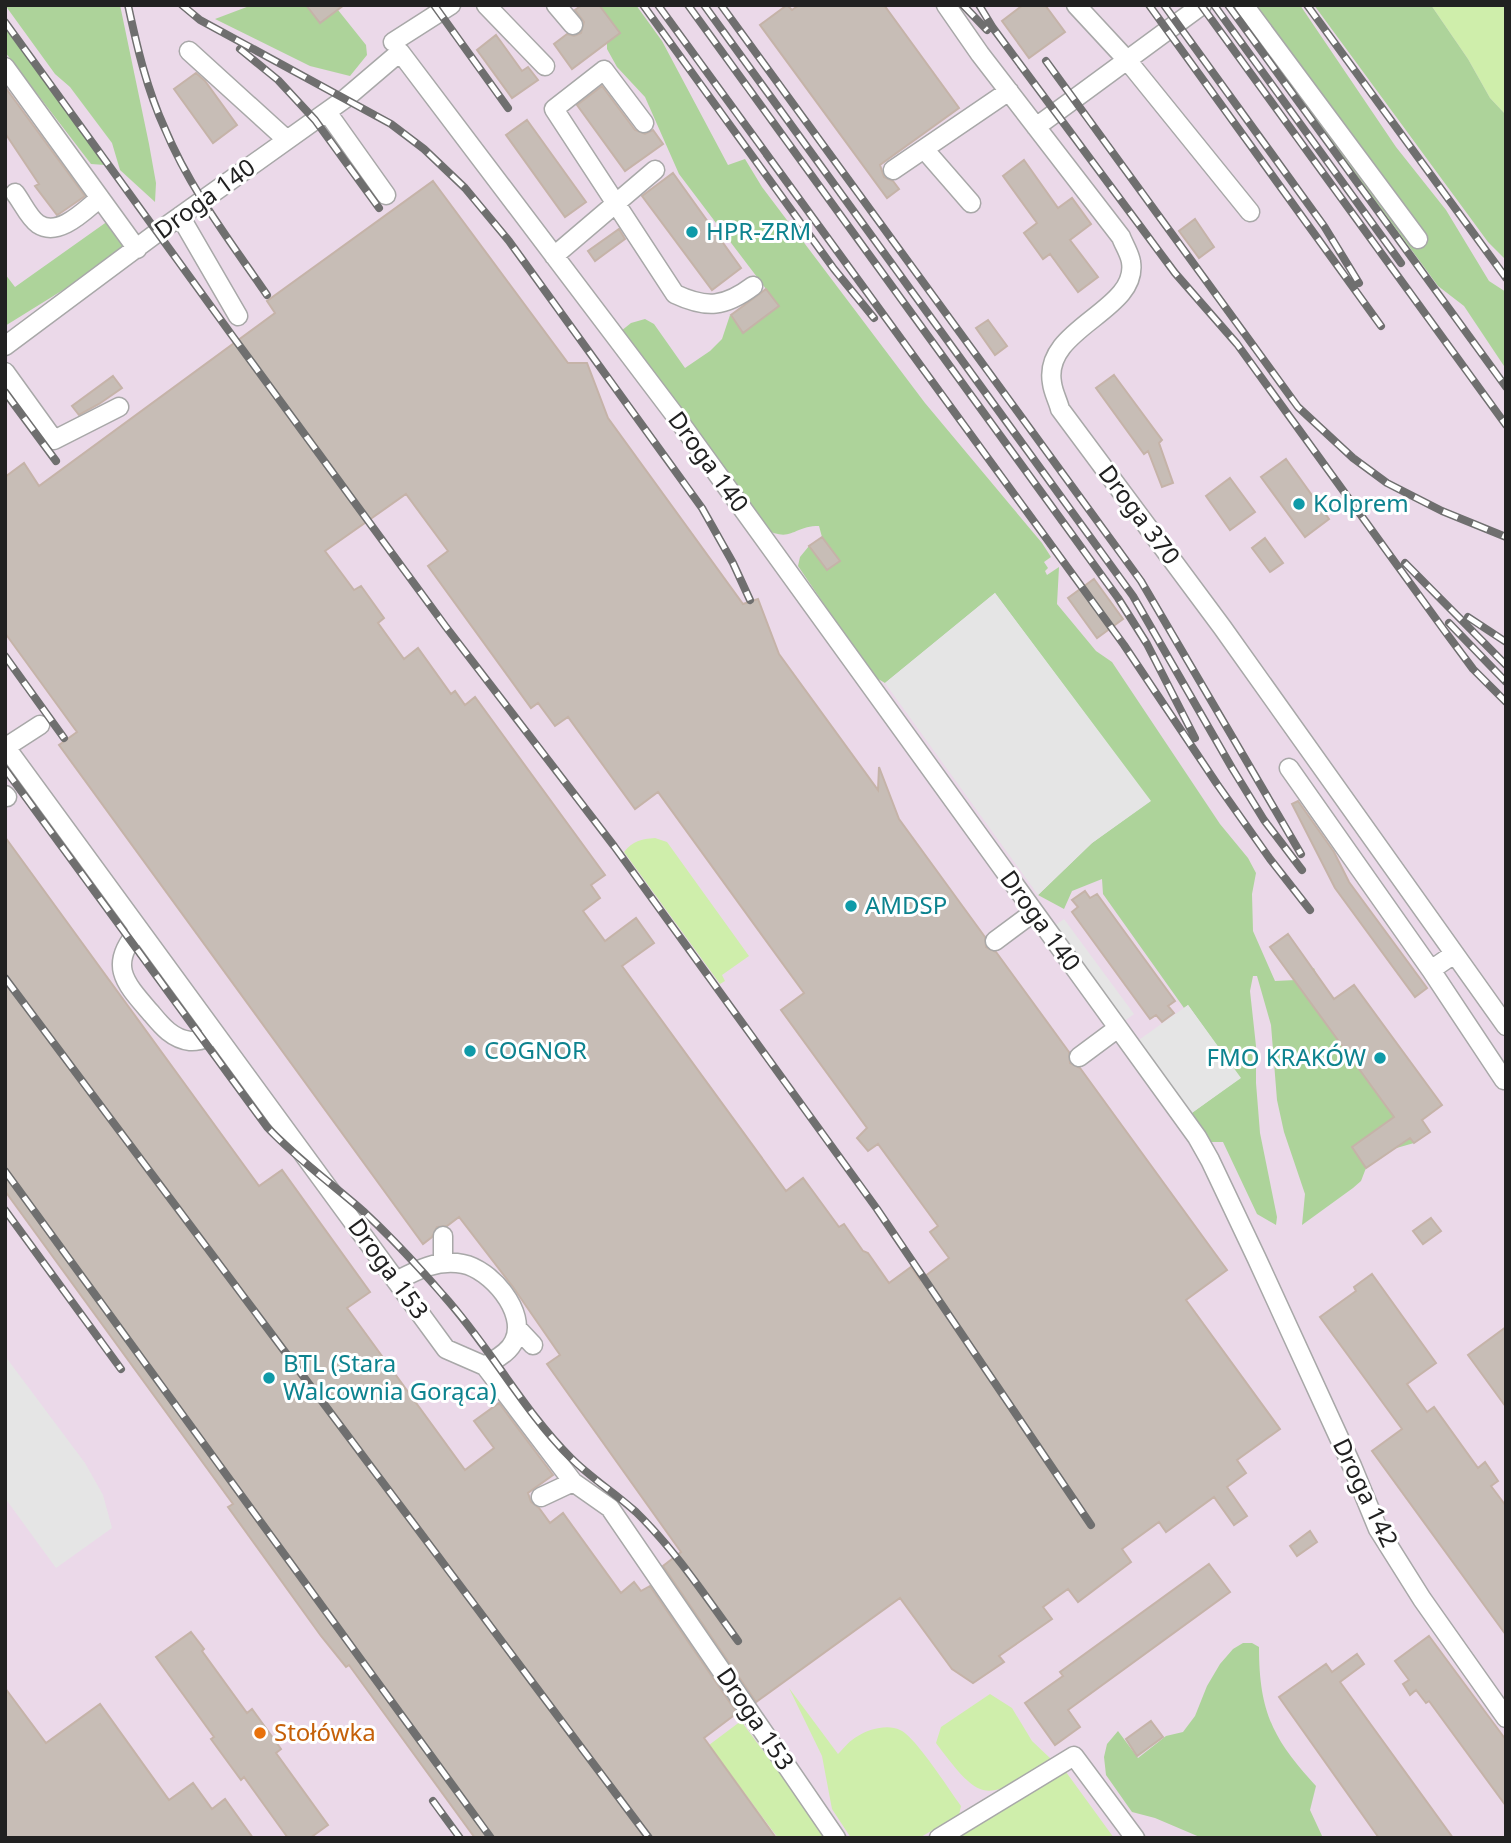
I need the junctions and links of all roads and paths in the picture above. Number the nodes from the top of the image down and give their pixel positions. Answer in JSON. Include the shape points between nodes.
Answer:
{"nodes":[{"id":1,"x":451,"y":5,"type":"edge"},
{"id":2,"x":486,"y":5,"type":"edge"},
{"id":3,"x":556,"y":5,"type":"edge"},
{"id":4,"x":946,"y":5,"type":"edge"},
{"id":5,"x":1076,"y":5,"type":"edge"},
{"id":6,"x":1202,"y":5,"type":"edge"},
{"id":7,"x":1244,"y":5,"type":"edge"},
{"id":8,"x":573,"y":25,"type":"dead end"},
{"id":9,"x":393,"y":42,"type":"dead end"},
{"id":10,"x":189,"y":51,"type":"dead end"},
{"id":11,"x":1127,"y":60,"type":"junction"},
{"id":12,"x":545,"y":66,"type":"dead end"},
{"id":13,"x":5,"y":67,"type":"edge"},
{"id":14,"x":1009,"y":91,"type":"junction"},
{"id":15,"x":327,"y":112,"type":"junction"},
{"id":16,"x":644,"y":122,"type":"dead end"},
{"id":17,"x":1036,"y":127,"type":"junction"},
{"id":18,"x":287,"y":140,"type":"junction"},
{"id":19,"x":924,"y":149,"type":"junction"},
{"id":20,"x":655,"y":170,"type":"dead end"},
{"id":21,"x":892,"y":170,"type":"dead end"},
{"id":22,"x":15,"y":193,"type":"dead end"},
{"id":23,"x":386,"y":195,"type":"dead end"},
{"id":24,"x":100,"y":198,"type":"junction"},
{"id":25,"x":616,"y":203,"type":"junction"},
{"id":26,"x":971,"y":203,"type":"dead end"},
{"id":27,"x":1250,"y":212,"type":"dead end"},
{"id":28,"x":180,"y":216,"type":"junction"},
{"id":29,"x":1418,"y":239,"type":"dead end"},
{"id":30,"x":137,"y":248,"type":"junction"},
{"id":31,"x":554,"y":256,"type":"junction"},
{"id":32,"x":753,"y":286,"type":"dead end"},
{"id":33,"x":238,"y":316,"type":"dead end"},
{"id":34,"x":5,"y":346,"type":"edge"},
{"id":35,"x":5,"y":372,"type":"edge"},
{"id":36,"x":119,"y":407,"type":"dead end"},
{"id":37,"x":40,"y":725,"type":"dead end"},
{"id":38,"x":6,"y":747,"type":"edge"},
{"id":39,"x":1289,"y":768,"type":"dead end"},
{"id":40,"x":1034,"y":912,"type":"junction"},
{"id":41,"x":139,"y":930,"type":"junction"},
{"id":42,"x":995,"y":940,"type":"dead end"},
{"id":43,"x":1454,"y":954,"type":"junction"},
{"id":44,"x":1431,"y":970,"type":"junction"},
{"id":45,"x":1506,"y":1026,"type":"edge"},
{"id":46,"x":1118,"y":1028,"type":"junction"},
{"id":47,"x":216,"y":1035,"type":"junction"},
{"id":48,"x":1079,"y":1057,"type":"dead end"},
{"id":49,"x":1504,"y":1080,"type":"dead end"},
{"id":50,"x":443,"y":1236,"type":"dead end"},
{"id":51,"x":443,"y":1263,"type":"junction"},
{"id":52,"x":396,"y":1281,"type":"junction"},
{"id":53,"x":1271,"y":1290,"type":"joint"},
{"id":54,"x":517,"y":1328,"type":"junction"},
{"id":55,"x":533,"y":1345,"type":"dead end"},
{"id":56,"x":485,"y":1366,"type":"junction"},
{"id":57,"x":573,"y":1482,"type":"junction"},
{"id":58,"x":541,"y":1497,"type":"dead end"},
{"id":59,"x":1506,"y":1718,"type":"edge"},
{"id":60,"x":836,"y":1838,"type":"edge"},
{"id":61,"x":939,"y":1838,"type":"edge"},
{"id":62,"x":1135,"y":1838,"type":"edge"}],
"edges":[{"from":1,"to":9,"type":"lane"},
{"from":2,"to":12,"type":"lane"},
{"from":3,"to":8,"type":"lane"},
{"from":4,"to":14,"type":"lane","name":"Droga 370"},
{"from":5,"to":11,"type":"lane"},
{"from":6,"to":11,"type":"lane"},
{"from":7,"to":29,"type":"lane"},
{"from":10,"to":18,"type":"lane"},
{"from":11,"to":17,"type":"lane"},
{"from":11,"to":27,"type":"lane"},
{"from":13,"to":24,"type":"lane"},
{"from":14,"to":17,"type":"lane","name":"Droga 370"},
{"from":14,"to":19,"type":"lane"},
{"from":15,"to":18,"type":"lane","name":"Droga 140"},
{"from":15,"to":23,"type":"lane"},
{"from":15,"to":31,"type":"lane","name":"Droga 140","via":[[401,52]]},
{"from":16,"to":25,"type":"lane","via":[[604,71],[554,109]]},
{"from":17,"to":43,"type":"lane","name":"Droga 370","via":[[1121,237],[1131,263],[1129,281],[1115,300],[1074,333],[1056,355],[1051,381],[1060,409],[1222,627]]},
{"from":18,"to":28,"type":"lane","name":"Droga 140"},
{"from":19,"to":21,"type":"lane"},
{"from":19,"to":26,"type":"lane"},
{"from":20,"to":25,"type":"lane"},
{"from":22,"to":24,"type":"lane","via":[[36,223],[50,228],[66,224]]},
{"from":24,"to":30,"type":"lane"},
{"from":25,"to":31,"type":"lane"},
{"from":25,"to":32,"type":"lane","via":[[675,294],[695,303],[715,304],[735,299]]},
{"from":28,"to":30,"type":"lane","name":"Droga 140"},
{"from":28,"to":33,"type":"lane"},
{"from":30,"to":34,"type":"lane","name":"Droga 140"},
{"from":31,"to":40,"type":"lane","name":"Droga 140","via":[[674,414]]},
{"from":35,"to":36,"type":"lane","via":[[54,440]]},
{"from":37,"to":38,"type":"lane"},
{"from":38,"to":41,"type":"lane","name":"Droga 153"},
{"from":39,"to":44,"type":"lane"},
{"from":40,"to":42,"type":"lane"},
{"from":40,"to":46,"type":"lane","name":"Droga 140"},
{"from":41,"to":47,"type":"lane","name":"Droga 153"},
{"from":41,"to":47,"type":"lane","via":[[123,954],[127,986],[175,1037],[201,1041]]},
{"from":43,"to":44,"type":"lane"},
{"from":43,"to":45,"type":"lane","name":"Droga 370"},
{"from":44,"to":49,"type":"lane"},
{"from":46,"to":48,"type":"lane"},
{"from":46,"to":53,"type":"lane","name":"Droga 140","via":[[1197,1137]]},
{"from":47,"to":52,"type":"lane","name":"Droga 153"},
{"from":50,"to":51,"type":"lane"},
{"from":51,"to":52,"type":"lane"},
{"from":51,"to":54,"type":"lane","via":[[483,1272],[510,1302]]},
{"from":52,"to":56,"type":"lane","name":"Droga 153","via":[[446,1349]]},
{"from":53,"to":59,"type":"lane","name":"Droga 142","via":[[1378,1529]]},
{"from":54,"to":55,"type":"lane"},
{"from":54,"to":56,"type":"lane","via":[[508,1350]]},
{"from":56,"to":57,"type":"lane","name":"Droga 153"},
{"from":57,"to":58,"type":"lane"},
{"from":57,"to":60,"type":"lane","name":"Droga 153","via":[[610,1508]]},
{"from":61,"to":62,"type":"lane","via":[[1074,1756]]}]}
